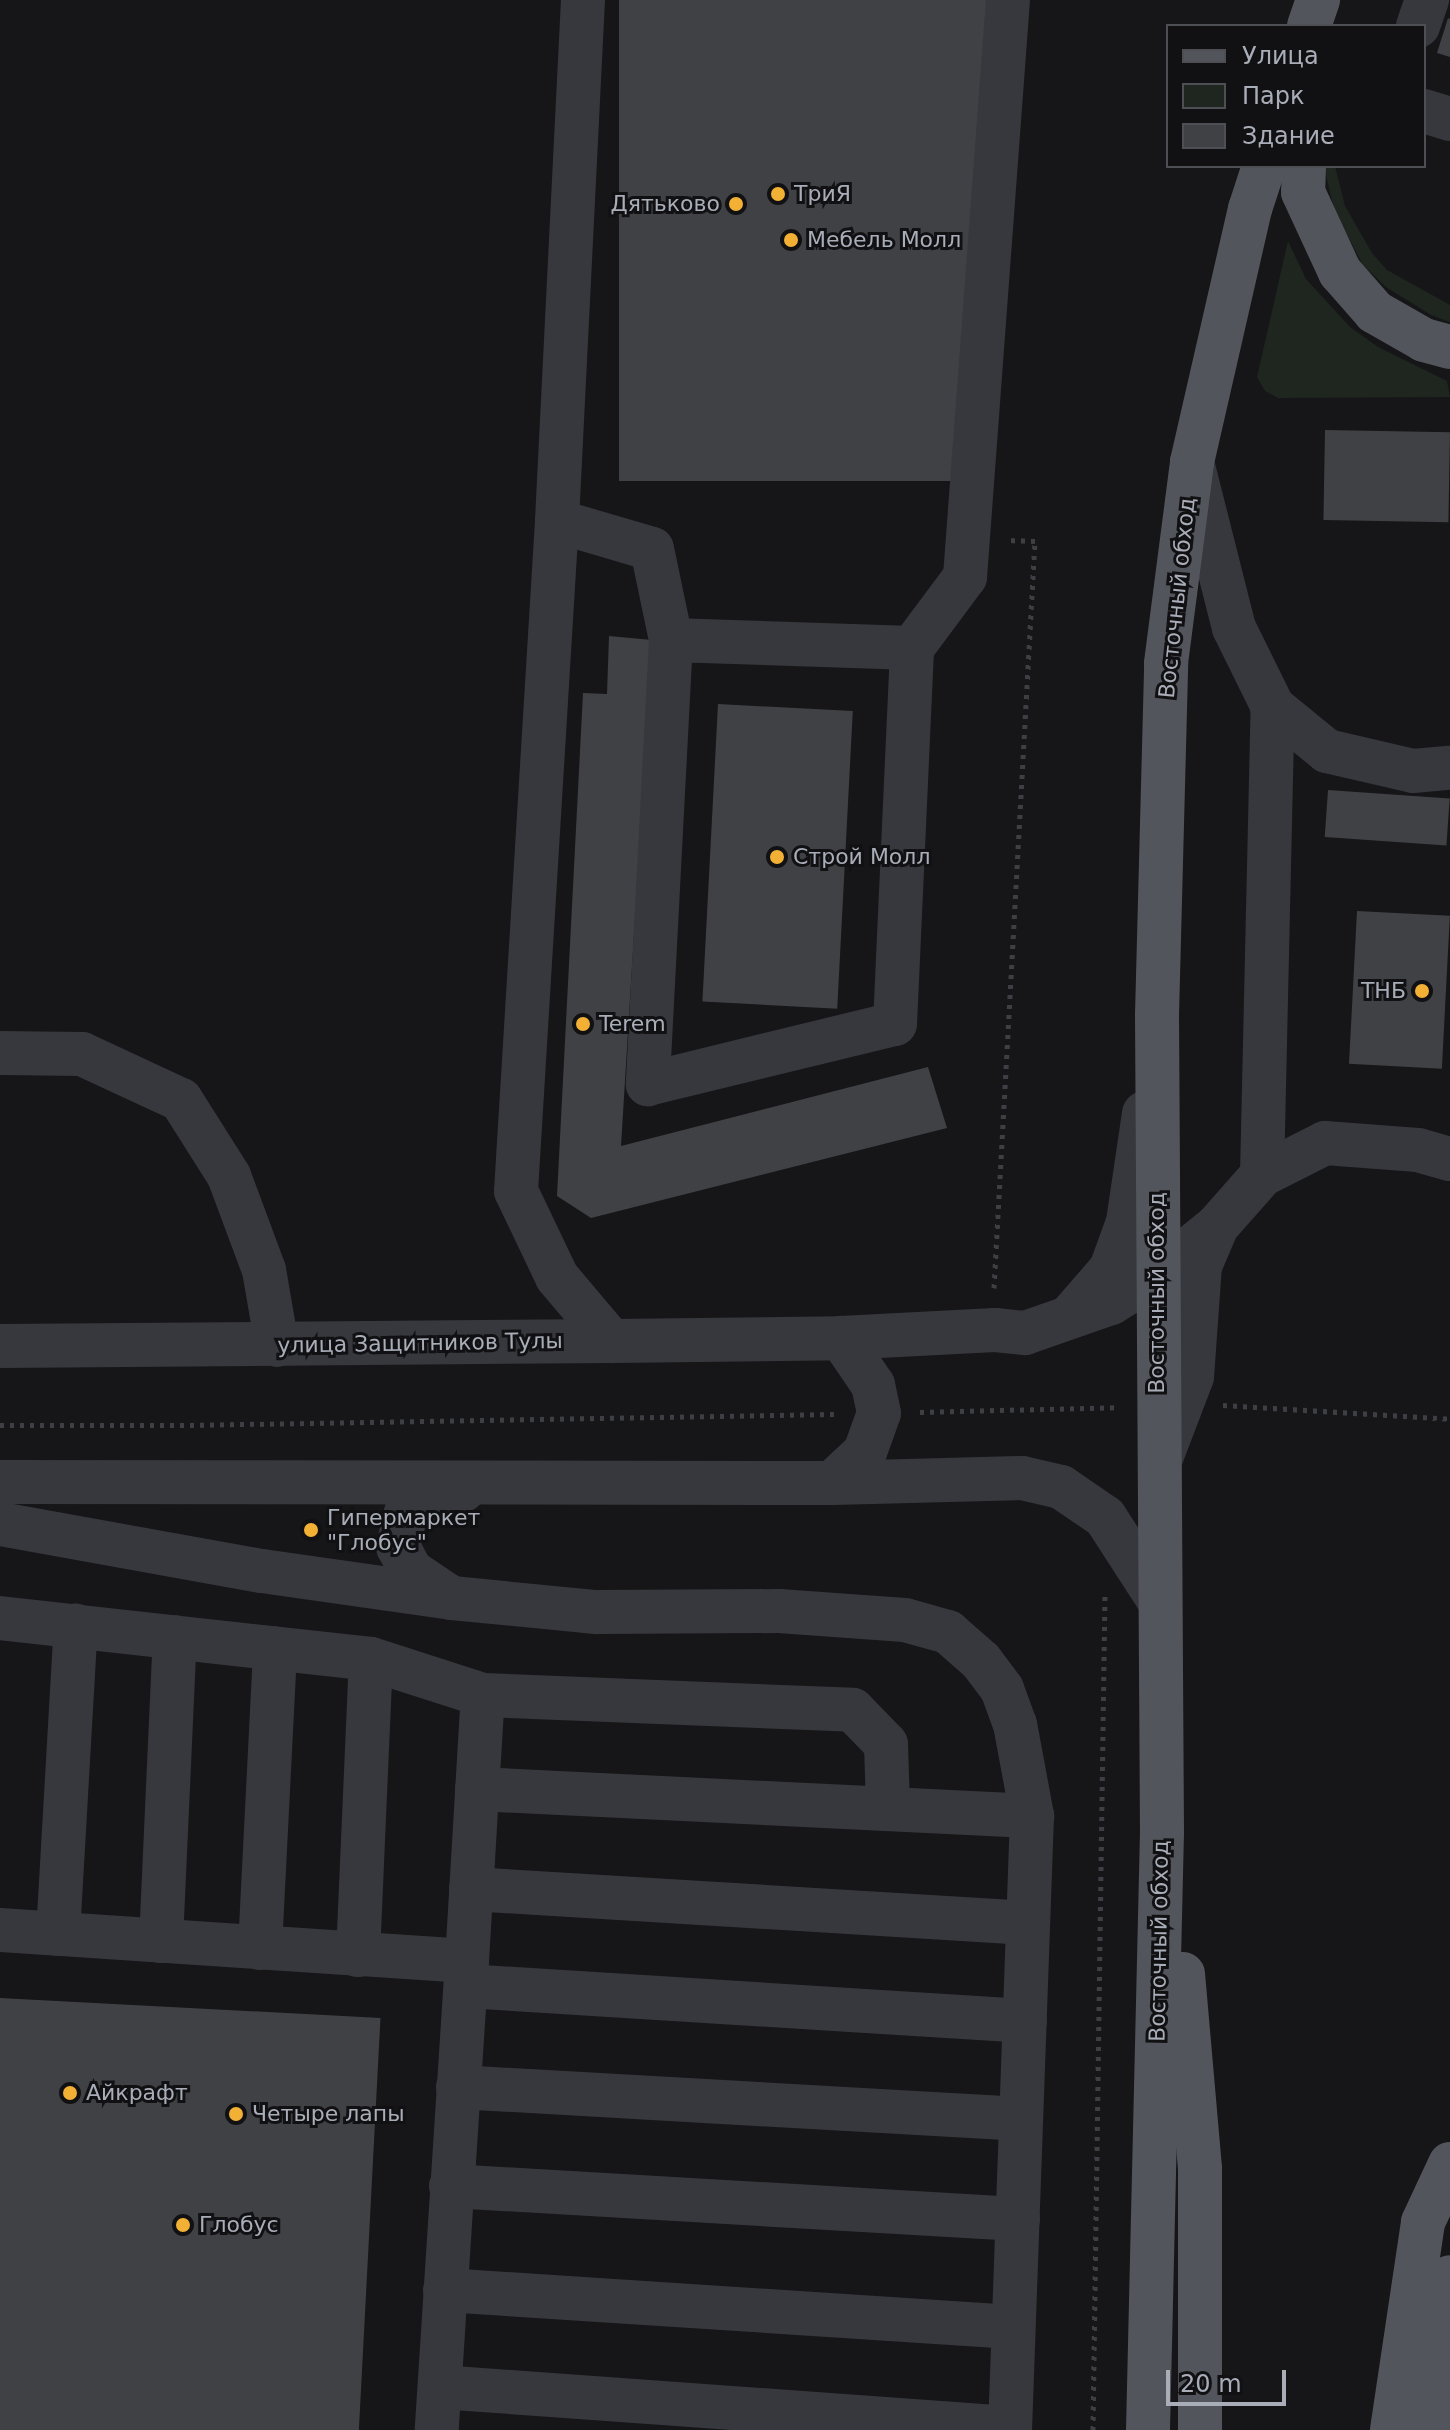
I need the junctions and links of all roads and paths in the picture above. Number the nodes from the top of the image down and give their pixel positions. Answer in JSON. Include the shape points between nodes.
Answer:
{"nodes":[{"id":1,"x":583,"y":0,"type":"edge"},
{"id":2,"x":1008,"y":0,"type":"edge"},
{"id":3,"x":1318,"y":0,"type":"edge"},
{"id":4,"x":1427,"y":0,"type":"edge"},
{"id":5,"x":1310,"y":24,"type":"edge"},
{"id":6,"x":1316,"y":24,"type":"edge"},
{"id":7,"x":1419,"y":24,"type":"edge"},
{"id":8,"x":1426,"y":112,"type":"edge"},
{"id":9,"x":1450,"y":119,"type":"edge"},
{"id":10,"x":1263,"y":168,"type":"edge"},
{"id":11,"x":1304,"y":168,"type":"edge"},
{"id":12,"x":1450,"y":347,"type":"edge"},
{"id":13,"x":1192,"y":462,"type":"junction"},
{"id":14,"x":557,"y":521,"type":"junction"},
{"id":15,"x":968,"y":537,"type":"junction"},
{"id":16,"x":671,"y":640,"type":"junction"},
{"id":17,"x":912,"y":648,"type":"junction"},
{"id":18,"x":1273,"y":707,"type":"junction"},
{"id":19,"x":1450,"y":768,"type":"edge"},
{"id":20,"x":1157,"y":1015,"type":"junction"},
{"id":21,"x":0,"y":1053,"type":"edge"},
{"id":22,"x":1450,"y":1159,"type":"edge"},
{"id":23,"x":1262,"y":1175,"type":"junction"},
{"id":24,"x":1217,"y":1226,"type":"junction"},
{"id":25,"x":1159,"y":1273,"type":"junction"},
{"id":26,"x":994,"y":1289,"type":"dead end"},
{"id":27,"x":1069,"y":1318,"type":"junction"},
{"id":28,"x":841,"y":1338,"type":"junction"},
{"id":29,"x":611,"y":1341,"type":"junction"},
{"id":30,"x":277,"y":1345,"type":"junction"},
{"id":31,"x":0,"y":1346,"type":"edge"},
{"id":32,"x":1169,"y":1406,"type":"junction"},
{"id":33,"x":879,"y":1413,"type":"junction"},
{"id":34,"x":1450,"y":1419,"type":"edge"},
{"id":35,"x":0,"y":1425,"type":"edge"},
{"id":36,"x":508,"y":1480,"type":"junction"},
{"id":37,"x":0,"y":1482,"type":"edge"},
{"id":38,"x":832,"y":1483,"type":"junction"},
{"id":39,"x":0,"y":1524,"type":"edge"},
{"id":40,"x":1101,"y":1579,"type":"dead end"},
{"id":41,"x":452,"y":1598,"type":"junction"},
{"id":42,"x":1158,"y":1599,"type":"junction"},
{"id":43,"x":0,"y":1618,"type":"edge"},
{"id":44,"x":76,"y":1626,"type":"junction"},
{"id":45,"x":175,"y":1637,"type":"junction"},
{"id":46,"x":275,"y":1648,"type":"junction"},
{"id":47,"x":371,"y":1659,"type":"junction"},
{"id":48,"x":483,"y":1695,"type":"junction"},
{"id":49,"x":477,"y":1789,"type":"junction"},
{"id":50,"x":888,"y":1809,"type":"junction"},
{"id":51,"x":1032,"y":1816,"type":"junction"},
{"id":52,"x":1162,"y":1833,"type":"junction"},
{"id":53,"x":471,"y":1889,"type":"junction"},
{"id":54,"x":1028,"y":1923,"type":"junction"},
{"id":55,"x":0,"y":1930,"type":"edge"},
{"id":56,"x":58,"y":1934,"type":"junction"},
{"id":57,"x":161,"y":1941,"type":"junction"},
{"id":58,"x":260,"y":1948,"type":"junction"},
{"id":59,"x":358,"y":1955,"type":"junction"},
{"id":60,"x":466,"y":1974,"type":"junction"},
{"id":61,"x":1025,"y":2021,"type":"junction"},
{"id":62,"x":458,"y":2087,"type":"junction"},
{"id":63,"x":1021,"y":2119,"type":"junction"},
{"id":64,"x":1450,"y":2164,"type":"edge"},
{"id":65,"x":451,"y":2186,"type":"junction"},
{"id":66,"x":1018,"y":2219,"type":"junction"},
{"id":67,"x":1450,"y":2277,"type":"edge"},
{"id":68,"x":445,"y":2290,"type":"junction"},
{"id":69,"x":1013,"y":2327,"type":"junction"},
{"id":70,"x":440,"y":2387,"type":"junction"},
{"id":71,"x":1010,"y":2429,"type":"edge"},
{"id":72,"x":437,"y":2430,"type":"edge"},
{"id":73,"x":1093,"y":2430,"type":"edge"},
{"id":74,"x":1148,"y":2430,"type":"edge"},
{"id":75,"x":1200,"y":2430,"type":"edge"},
{"id":76,"x":1392,"y":2430,"type":"edge"},
{"id":77,"x":1430,"y":2430,"type":"edge"}],
"edges":[{"from":1,"to":14,"type":"street"},
{"from":2,"to":15,"type":"street"},
{"from":3,"to":5,"type":"main road"},
{"from":3,"to":6,"type":"main road"},
{"from":4,"to":7,"type":"street"},
{"from":8,"to":9,"type":"street"},
{"from":10,"to":13,"type":"main road","name":"Восточный обход"},
{"from":11,"to":12,"type":"main road","via":[[1303,192],[1340,272],[1375,312],[1424,340]]},
{"from":13,"to":18,"type":"street","via":[[1234,628]]},
{"from":13,"to":20,"type":"main road","name":"Восточный обход","via":[[1166,663]]},
{"from":14,"to":16,"type":"street","via":[[652,549]]},
{"from":14,"to":29,"type":"street","via":[[516,1191],[557,1277]]},
{"from":15,"to":17,"type":"street","via":[[965,577]]},
{"from":15,"to":26,"type":"path","via":[[1035,541]]},
{"from":16,"to":17,"type":"street"},
{"from":16,"to":17,"type":"street","via":[[648,1084],[895,1024]]},
{"from":18,"to":19,"type":"street","via":[[1327,751],[1413,771]]},
{"from":18,"to":23,"type":"street"},
{"from":20,"to":25,"type":"main road","name":"Восточный обход"},
{"from":20,"to":27,"type":"street","via":[[1128,1222],[1111,1269]]},
{"from":21,"to":30,"type":"street","via":[[82,1054],[181,1100],[229,1176],[264,1270]]},
{"from":22,"to":23,"type":"street","via":[[1418,1150],[1325,1143]]},
{"from":23,"to":24,"type":"street"},
{"from":24,"to":25,"type":"street","name":"улица Защитников Тулы"},
{"from":24,"to":32,"type":"street","via":[[1200,1266],[1192,1377]]},
{"from":25,"to":27,"type":"street","name":"улица Защитников Тулы","via":[[1111,1303]]},
{"from":25,"to":32,"type":"main road","name":"Восточный обход"},
{"from":27,"to":28,"type":"street","name":"улица Защитников Тулы","via":[[1025,1333]]},
{"from":28,"to":29,"type":"street","name":"улица Защитников Тулы"},
{"from":28,"to":33,"type":"street","via":[[873,1385]]},
{"from":29,"to":30,"type":"street","name":"улица Защитников Тулы"},
{"from":30,"to":31,"type":"street","name":"улица Защитников Тулы"},
{"from":32,"to":33,"type":"path"},
{"from":32,"to":34,"type":"path"},
{"from":32,"to":42,"type":"main road","name":"Восточный обход","via":[[1158,1467]]},
{"from":33,"to":35,"type":"path"},
{"from":33,"to":38,"type":"street","via":[[865,1452]]},
{"from":36,"to":37,"type":"street"},
{"from":36,"to":38,"type":"street"},
{"from":36,"to":41,"type":"street","via":[[439,1496],[406,1513],[398,1547],[411,1571]]},
{"from":38,"to":42,"type":"street","via":[[1022,1478],[1061,1487],[1105,1517]]},
{"from":39,"to":41,"type":"street","via":[[262,1571]]},
{"from":40,"to":73,"type":"path","via":[[1105,1594]]},
{"from":41,"to":51,"type":"street","via":[[596,1612],[779,1611],[905,1620],[948,1632],[981,1661],[1002,1689],[1015,1724]]},
{"from":42,"to":52,"type":"main road","name":"Восточный обход"},
{"from":43,"to":44,"type":"street"},
{"from":44,"to":45,"type":"street"},
{"from":44,"to":56,"type":"street"},
{"from":45,"to":46,"type":"street"},
{"from":45,"to":57,"type":"street"},
{"from":46,"to":47,"type":"street"},
{"from":46,"to":58,"type":"street"},
{"from":47,"to":48,"type":"street"},
{"from":47,"to":59,"type":"street"},
{"from":48,"to":49,"type":"street"},
{"from":48,"to":50,"type":"street","via":[[853,1710],[886,1744]]},
{"from":49,"to":50,"type":"street"},
{"from":49,"to":53,"type":"street"},
{"from":50,"to":51,"type":"street"},
{"from":51,"to":54,"type":"street"},
{"from":52,"to":74,"type":"main road","name":"Восточный обход"},
{"from":52,"to":75,"type":"main road","via":[[1178,1919],[1200,2169]]},
{"from":53,"to":54,"type":"street"},
{"from":53,"to":60,"type":"street"},
{"from":54,"to":61,"type":"street"},
{"from":55,"to":56,"type":"street"},
{"from":56,"to":57,"type":"street"},
{"from":57,"to":58,"type":"street"},
{"from":58,"to":59,"type":"street"},
{"from":59,"to":60,"type":"street"},
{"from":60,"to":61,"type":"street"},
{"from":60,"to":62,"type":"street"},
{"from":61,"to":63,"type":"street"},
{"from":62,"to":63,"type":"street"},
{"from":62,"to":65,"type":"street"},
{"from":63,"to":66,"type":"street"},
{"from":64,"to":76,"type":"main road","via":[[1423,2222]]},
{"from":65,"to":66,"type":"street"},
{"from":65,"to":68,"type":"street"},
{"from":66,"to":69,"type":"street"},
{"from":67,"to":77,"type":"main road"},
{"from":68,"to":69,"type":"street"},
{"from":68,"to":70,"type":"street"},
{"from":69,"to":71,"type":"street"},
{"from":70,"to":71,"type":"street"},
{"from":70,"to":72,"type":"street"}]}
